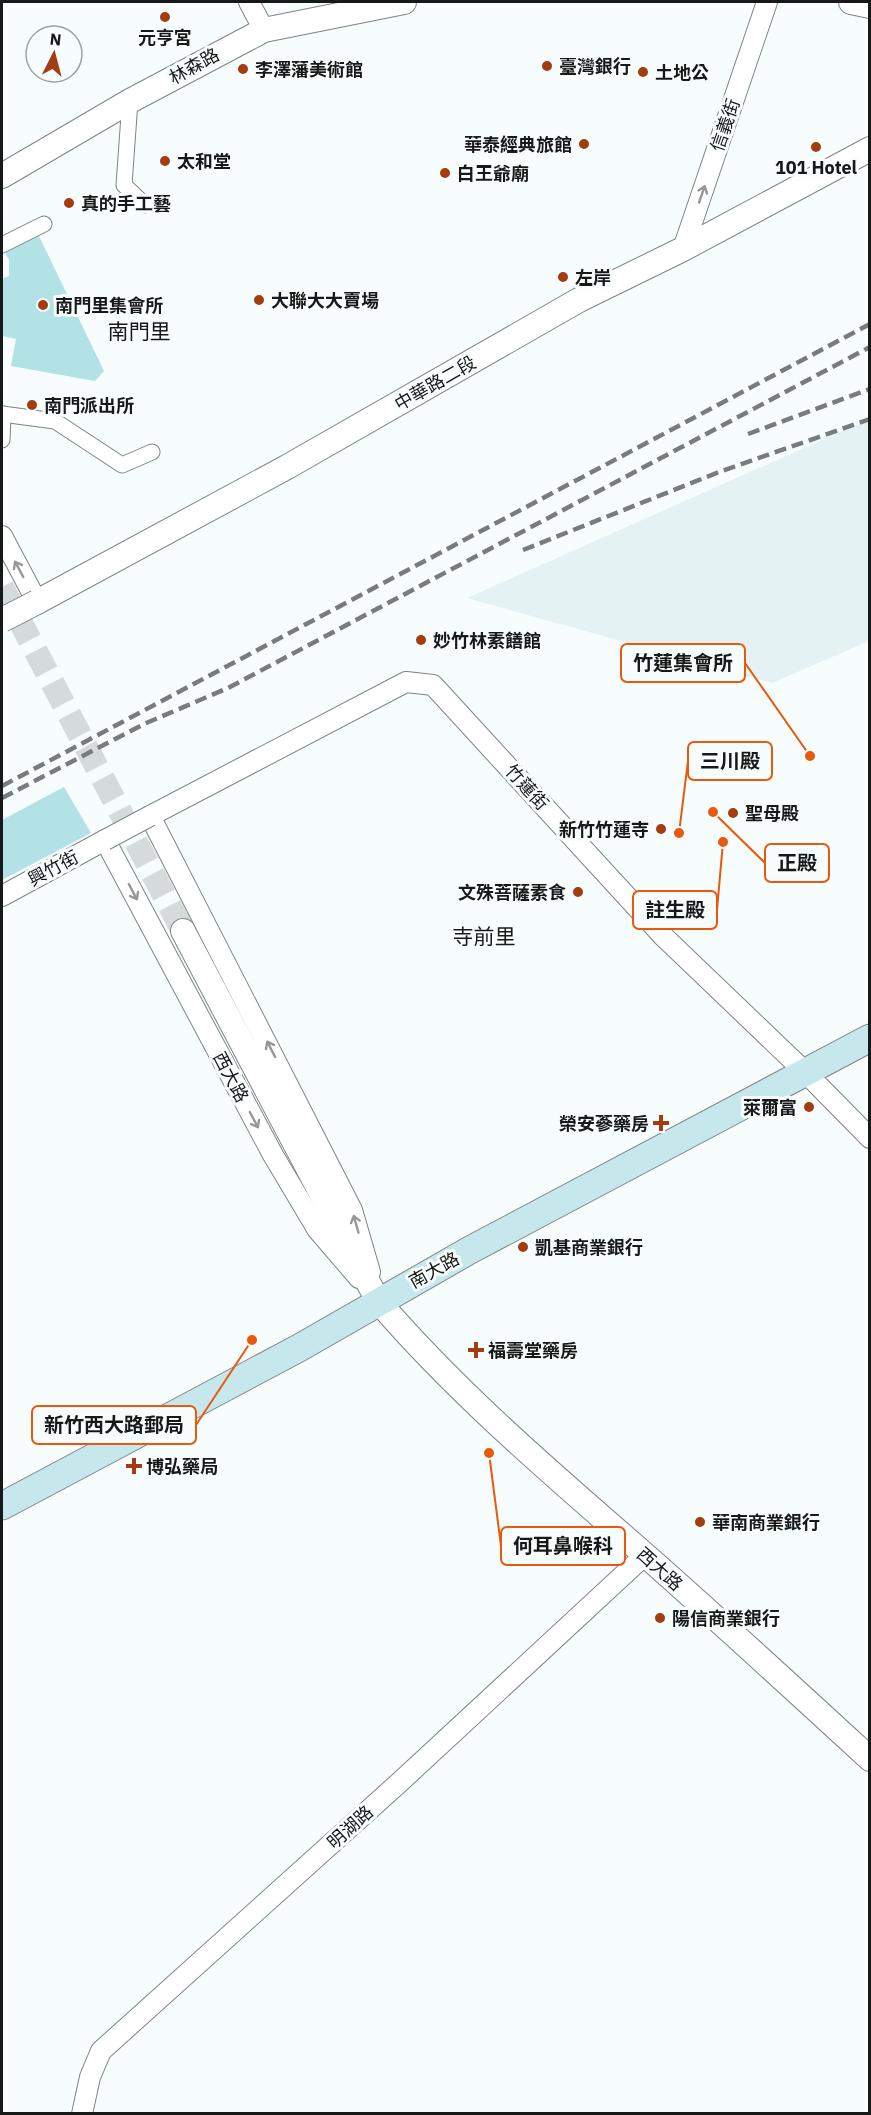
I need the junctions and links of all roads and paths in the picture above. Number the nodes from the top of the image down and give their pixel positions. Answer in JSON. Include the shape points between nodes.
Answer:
{"nodes":[{"id":1,"x":249,"y":2,"type":"edge"},
{"id":2,"x":404,"y":2,"type":"edge"},
{"id":3,"x":767,"y":2,"type":"edge"},
{"id":4,"x":851,"y":2,"type":"edge"},
{"id":5,"x":870,"y":6,"type":"edge"},
{"id":6,"x":264,"y":30,"type":"junction"},
{"id":7,"x":130,"y":101,"type":"junction"},
{"id":8,"x":870,"y":149,"type":"edge"},
{"id":9,"x":2,"y":176,"type":"edge"},
{"id":10,"x":145,"y":205,"type":"dead end"},
{"id":11,"x":44,"y":224,"type":"dead end"},
{"id":12,"x":2,"y":245,"type":"edge"},
{"id":13,"x":683,"y":249,"type":"junction"},
{"id":14,"x":2,"y":414,"type":"edge"},
{"id":15,"x":2,"y":440,"type":"edge"},
{"id":16,"x":152,"y":452,"type":"dead end"},
{"id":17,"x":2,"y":536,"type":"edge"},
{"id":18,"x":37,"y":602,"type":"junction"},
{"id":19,"x":2,"y":620,"type":"edge"},
{"id":20,"x":150,"y":816,"type":"junction"},
{"id":21,"x":105,"y":840,"type":"junction"},
{"id":22,"x":2,"y":896,"type":"edge"},
{"id":23,"x":183,"y":931,"type":"tunnel mouth"},
{"id":24,"x":870,"y":1038,"type":"edge"},
{"id":25,"x":804,"y":1071,"type":"junction"},
{"id":26,"x":870,"y":1138,"type":"edge"},
{"id":27,"x":378,"y":1300,"type":"junction"},
{"id":28,"x":2,"y":1506,"type":"edge"},
{"id":29,"x":645,"y":1555,"type":"junction"},
{"id":30,"x":870,"y":1759,"type":"edge"},
{"id":31,"x":82,"y":2114,"type":"edge"}],
"edges":[{"from":1,"to":6,"type":"street"},
{"from":2,"to":6,"type":"street","name":"林森路"},
{"from":13,"to":3,"type":"street","name":"信義街","one_way":true},
{"from":4,"to":5,"type":"street"},
{"from":6,"to":7,"type":"street","name":"林森路"},
{"from":7,"to":9,"type":"street","name":"林森路"},
{"from":7,"to":10,"type":"street","via":[[124,185]]},
{"from":8,"to":13,"type":"street","name":"中華路二段"},
{"from":11,"to":12,"type":"street"},
{"from":13,"to":18,"type":"street","name":"中華路二段","via":[[579,300],[281,471]]},
{"from":14,"to":15,"type":"street"},
{"from":14,"to":16,"type":"street","via":[[55,421],[122,465]]},
{"from":18,"to":17,"type":"street","one_way":true},
{"from":18,"to":19,"type":"street","name":"中華路二段","bridge":true},
{"from":20,"to":21,"type":"street","name":"竹蓮街","bridge":true},
{"from":20,"to":25,"type":"street","name":"竹蓮街","via":[[406,682],[433,685],[663,936]]},
{"from":27,"to":20,"type":"street","name":"西大路","one_way":true,"via":[[352,1210]]},
{"from":21,"to":22,"type":"street","name":"興竹街"},
{"from":21,"to":27,"type":"street","name":"西大路","one_way":true,"via":[[311,1220]]},
{"from":23,"to":27,"type":"street","name":"西大路"},
{"from":24,"to":25,"type":"main road","name":"南大路"},
{"from":25,"to":26,"type":"street","name":"竹蓮街"},
{"from":25,"to":27,"type":"main road","name":"南大路"},
{"from":27,"to":28,"type":"main road","name":"南大路","via":[[299,1348]]},
{"from":27,"to":29,"type":"street","name":"西大路","via":[[415,1344],[538,1463]]},
{"from":29,"to":30,"type":"street","name":"西大路"},
{"from":29,"to":31,"type":"street","name":"明湖路","via":[[101,2051],[90,2077]]}]}
